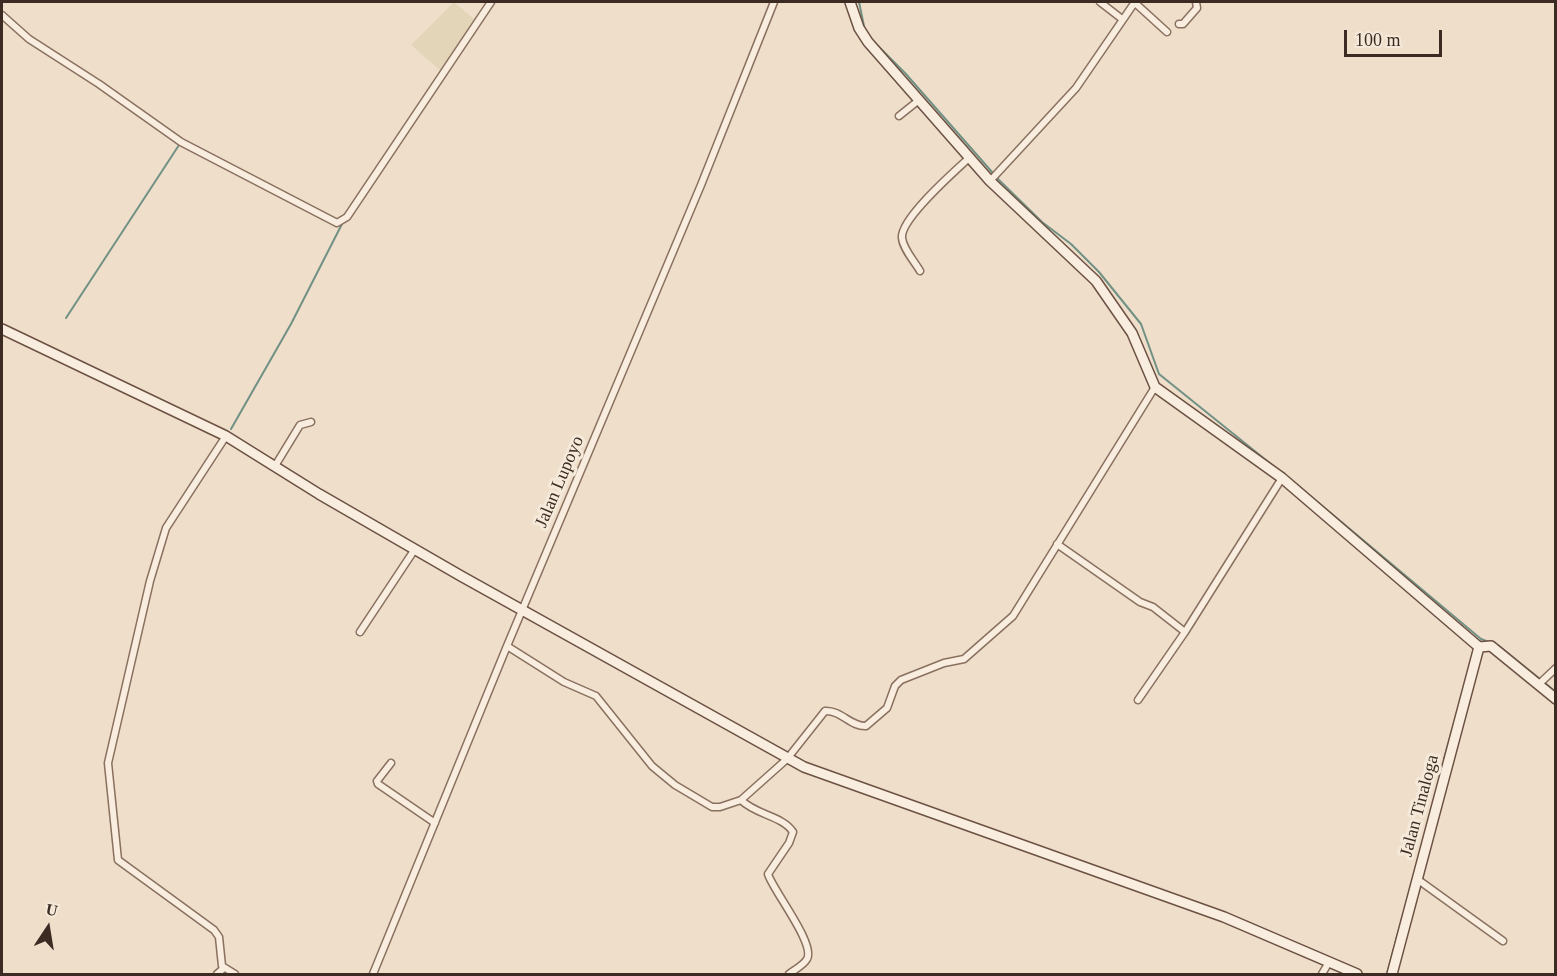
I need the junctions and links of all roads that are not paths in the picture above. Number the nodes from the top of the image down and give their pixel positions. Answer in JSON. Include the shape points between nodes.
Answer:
{"nodes":[{"id":1,"x":491,"y":2,"type":"edge"},
{"id":2,"x":774,"y":2,"type":"edge"},
{"id":3,"x":850,"y":2,"type":"edge"},
{"id":4,"x":1100,"y":2,"type":"edge"},
{"id":5,"x":1134,"y":2,"type":"edge"},
{"id":6,"x":1196,"y":2,"type":"edge"},
{"id":7,"x":2,"y":15,"type":"edge"},
{"id":8,"x":1122,"y":19,"type":"junction"},
{"id":9,"x":1179,"y":24,"type":"dead end"},
{"id":10,"x":1167,"y":32,"type":"dead end"},
{"id":11,"x":916,"y":102,"type":"junction"},
{"id":12,"x":899,"y":116,"type":"dead end"},
{"id":13,"x":967,"y":161,"type":"junction"},
{"id":14,"x":994,"y":178,"type":"junction"},
{"id":15,"x":920,"y":271,"type":"dead end"},
{"id":16,"x":2,"y":328,"type":"edge"},
{"id":17,"x":1155,"y":387,"type":"junction"},
{"id":18,"x":311,"y":422,"type":"dead end"},
{"id":19,"x":226,"y":436,"type":"junction"},
{"id":20,"x":275,"y":466,"type":"junction"},
{"id":21,"x":1282,"y":478,"type":"junction"},
{"id":22,"x":1057,"y":544,"type":"junction"},
{"id":23,"x":415,"y":549,"type":"junction"},
{"id":24,"x":525,"y":613,"type":"junction"},
{"id":25,"x":360,"y":632,"type":"dead end"},
{"id":26,"x":1185,"y":632,"type":"junction"},
{"id":27,"x":1480,"y":645,"type":"junction"},
{"id":28,"x":507,"y":646,"type":"junction"},
{"id":29,"x":1556,"y":668,"type":"edge"},
{"id":30,"x":1541,"y":682,"type":"junction"},
{"id":31,"x":1556,"y":699,"type":"edge"},
{"id":32,"x":1138,"y":700,"type":"dead end"},
{"id":33,"x":787,"y":759,"type":"junction"},
{"id":34,"x":391,"y":763,"type":"dead end"},
{"id":35,"x":741,"y":800,"type":"junction"},
{"id":36,"x":435,"y":823,"type":"junction"},
{"id":37,"x":1417,"y":879,"type":"junction"},
{"id":38,"x":1503,"y":941,"type":"dead end"},
{"id":39,"x":1329,"y":962,"type":"junction"},
{"id":40,"x":224,"y":968,"type":"junction"},
{"id":41,"x":217,"y":975,"type":"edge"},
{"id":42,"x":235,"y":975,"type":"edge"},
{"id":43,"x":373,"y":975,"type":"edge"},
{"id":44,"x":789,"y":975,"type":"edge"},
{"id":45,"x":1322,"y":975,"type":"edge"},
{"id":46,"x":1357,"y":975,"type":"edge"},
{"id":47,"x":1392,"y":975,"type":"edge"}],
"edges":[{"from":1,"to":7,"type":"street","via":[[350,213],[337,223],[181,142],[29,39]]},
{"from":2,"to":24,"type":"street","name":"Jalan Lupoyo"},
{"from":3,"to":11,"type":"street","via":[[864,36]]},
{"from":4,"to":8,"type":"street"},
{"from":5,"to":8,"type":"street"},
{"from":5,"to":10,"type":"street"},
{"from":6,"to":9,"type":"street","via":[[1197,8]]},
{"from":8,"to":14,"type":"street","via":[[1076,88]]},
{"from":11,"to":12,"type":"street"},
{"from":11,"to":13,"type":"street"},
{"from":13,"to":14,"type":"street"},
{"from":13,"to":15,"type":"street","via":[[910,216],[903,242]]},
{"from":14,"to":17,"type":"street","via":[[1095,280],[1132,333]]},
{"from":16,"to":19,"type":"street"},
{"from":17,"to":21,"type":"street"},
{"from":17,"to":22,"type":"street"},
{"from":18,"to":20,"type":"street","via":[[300,425]]},
{"from":19,"to":20,"type":"street"},
{"from":19,"to":40,"type":"street","via":[[166,528],[108,763],[118,860],[214,930],[219,937]]},
{"from":20,"to":23,"type":"street"},
{"from":21,"to":26,"type":"street"},
{"from":21,"to":27,"type":"street"},
{"from":22,"to":26,"type":"street"},
{"from":22,"to":33,"type":"street","via":[[1013,616],[971,654],[901,680],[887,708],[866,726],[825,711]]},
{"from":23,"to":24,"type":"street"},
{"from":23,"to":25,"type":"street"},
{"from":24,"to":28,"type":"street","name":"Jalan Lupoyo"},
{"from":24,"to":33,"type":"street"},
{"from":26,"to":32,"type":"street"},
{"from":27,"to":30,"type":"street"},
{"from":27,"to":37,"type":"street","name":"Jalan Tinaloga"},
{"from":28,"to":35,"type":"street","via":[[564,682],[596,696],[652,766],[692,797],[717,807]]},
{"from":28,"to":36,"type":"street","name":"Jalan Lupoyo"},
{"from":29,"to":30,"type":"street"},
{"from":30,"to":31,"type":"street"},
{"from":33,"to":35,"type":"street"},
{"from":33,"to":39,"type":"street","via":[[841,782],[1224,917]]},
{"from":34,"to":36,"type":"street","via":[[378,784]]},
{"from":35,"to":44,"type":"street","via":[[753,811],[785,824],[793,832],[768,874],[808,952],[807,960]]},
{"from":36,"to":43,"type":"street","name":"Jalan Lupoyo"},
{"from":37,"to":38,"type":"street"},
{"from":37,"to":47,"type":"street","name":"Jalan Tinaloga"},
{"from":39,"to":45,"type":"street"},
{"from":39,"to":46,"type":"street"},
{"from":40,"to":41,"type":"street"},
{"from":40,"to":42,"type":"street"}]}
